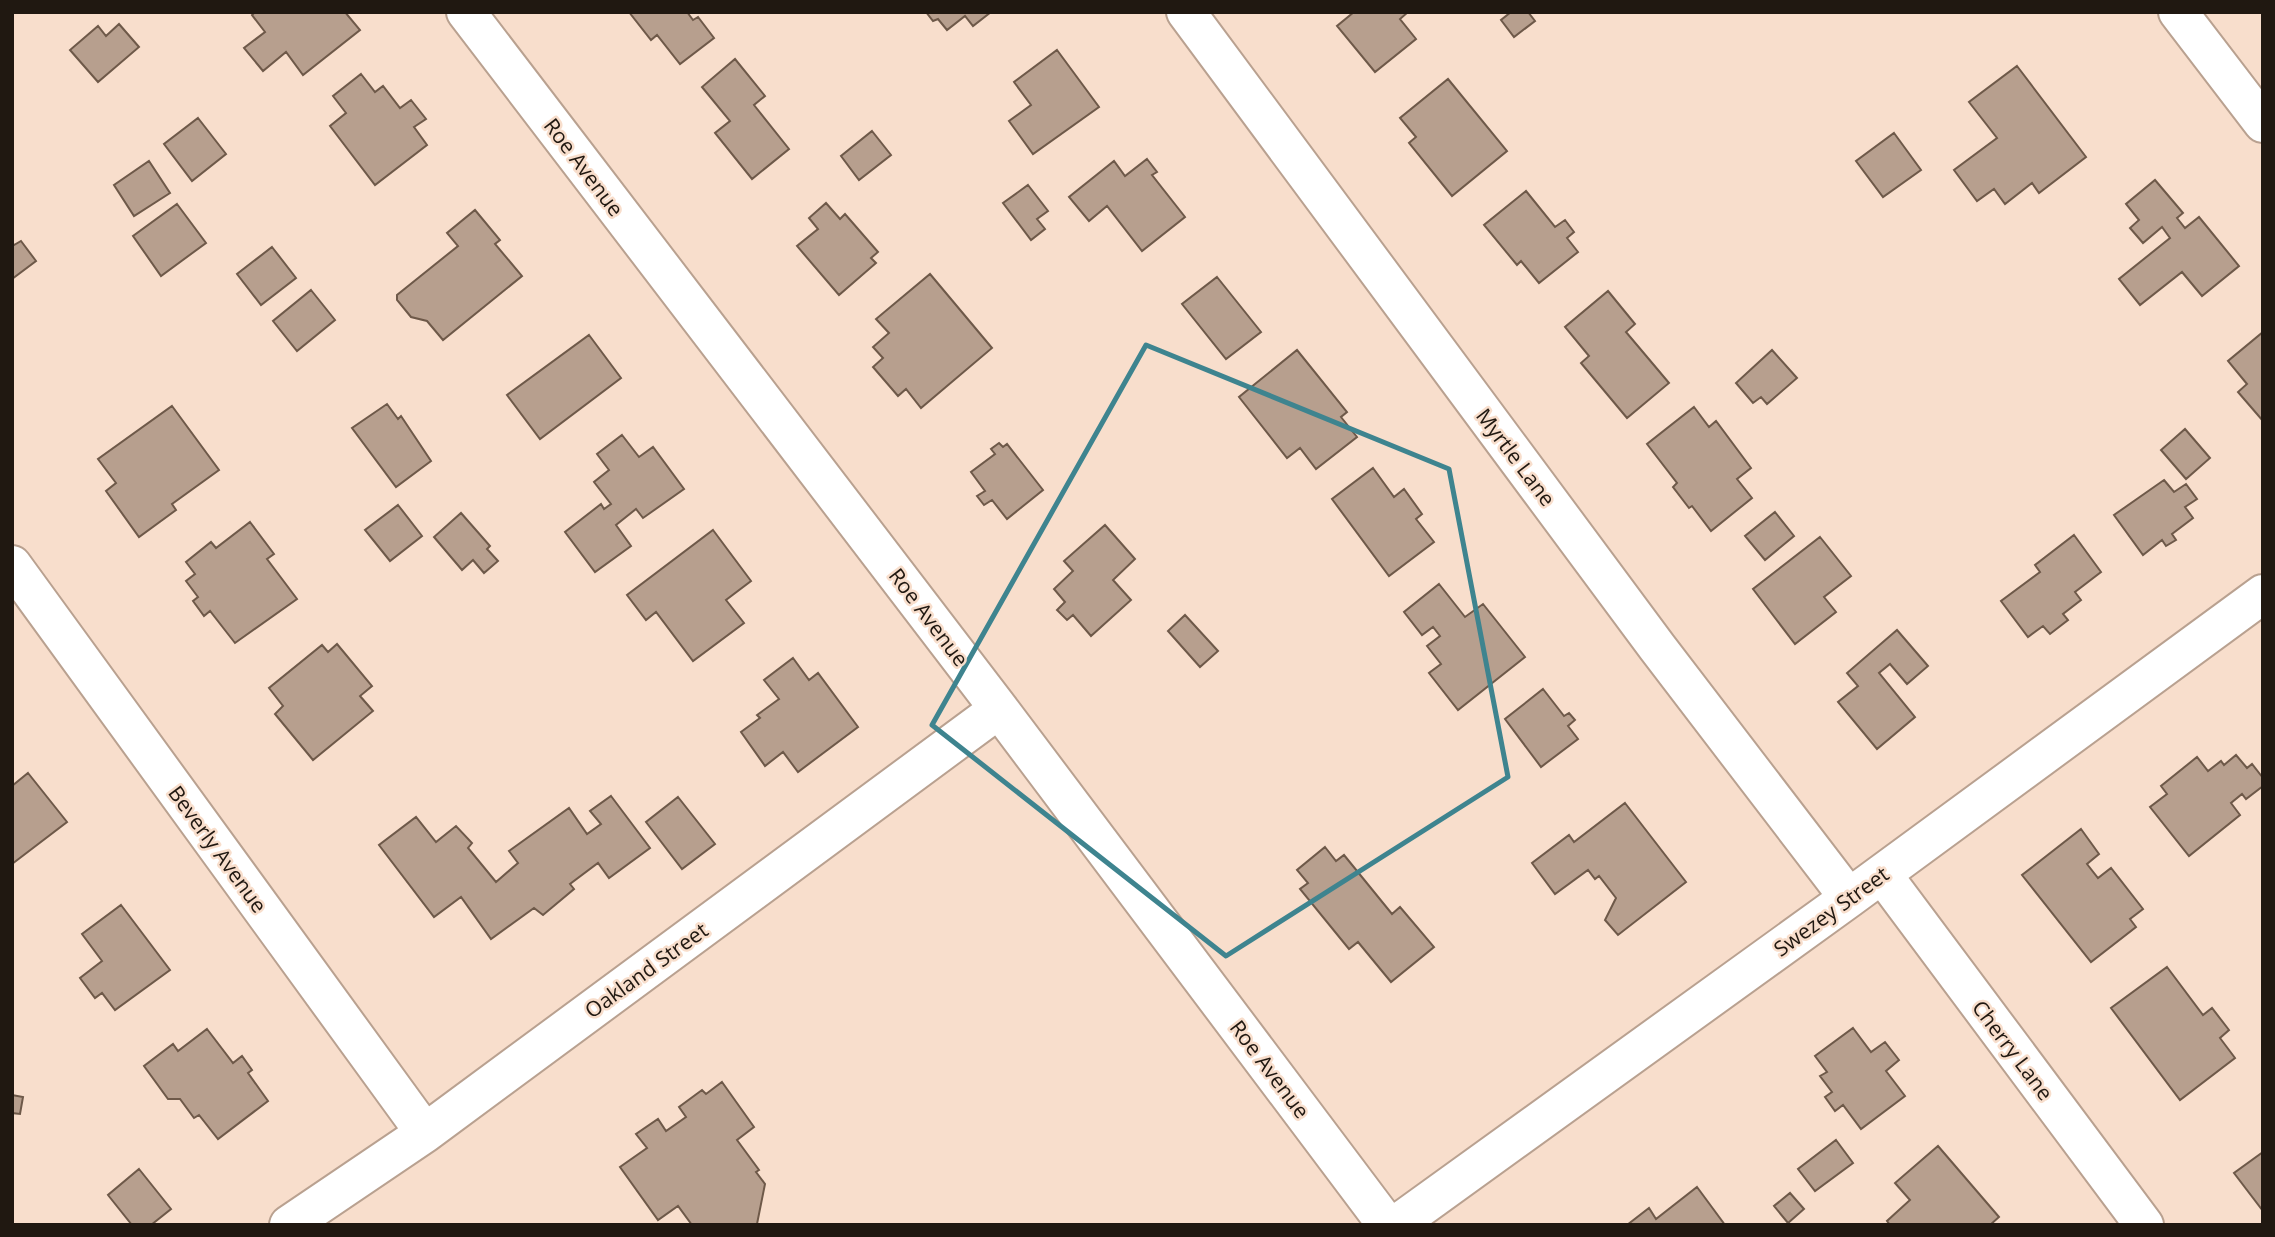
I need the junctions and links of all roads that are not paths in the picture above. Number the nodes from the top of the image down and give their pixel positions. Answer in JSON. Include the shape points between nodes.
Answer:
{"nodes":[{"id":1,"x":466,"y":12,"type":"edge"},
{"id":2,"x":1186,"y":12,"type":"edge"},
{"id":3,"x":2178,"y":12,"type":"edge"},
{"id":4,"x":2263,"y":123,"type":"edge"},
{"id":5,"x":12,"y":565,"type":"edge"},
{"id":6,"x":2263,"y":594,"type":"edge"},
{"id":7,"x":999,"y":709,"type":"junction"},
{"id":8,"x":1882,"y":874,"type":"junction"},
{"id":9,"x":1849,"y":898,"type":"junction"},
{"id":10,"x":425,"y":1133,"type":"junction"},
{"id":11,"x":289,"y":1225,"type":"edge"},
{"id":12,"x":1387,"y":1225,"type":"edge"},
{"id":13,"x":1396,"y":1225,"type":"edge"},
{"id":14,"x":2144,"y":1225,"type":"edge"}],
"edges":[{"from":1,"to":7,"type":"street","name":"Roe Avenue"},
{"from":2,"to":9,"type":"street","name":"Myrtle Lane"},
{"from":3,"to":4,"type":"street"},
{"from":5,"to":10,"type":"street","name":"Beverly Avenue"},
{"from":6,"to":8,"type":"street","name":"Swezey Street"},
{"from":7,"to":10,"type":"street","name":"Oakland Street"},
{"from":7,"to":12,"type":"street","name":"Roe Avenue"},
{"from":8,"to":9,"type":"street","name":"Swezey Street"},
{"from":8,"to":14,"type":"street","name":"Cherry Lane"},
{"from":9,"to":13,"type":"street","name":"Swezey Street"},
{"from":10,"to":11,"type":"street","name":"Oakland Street"}]}
